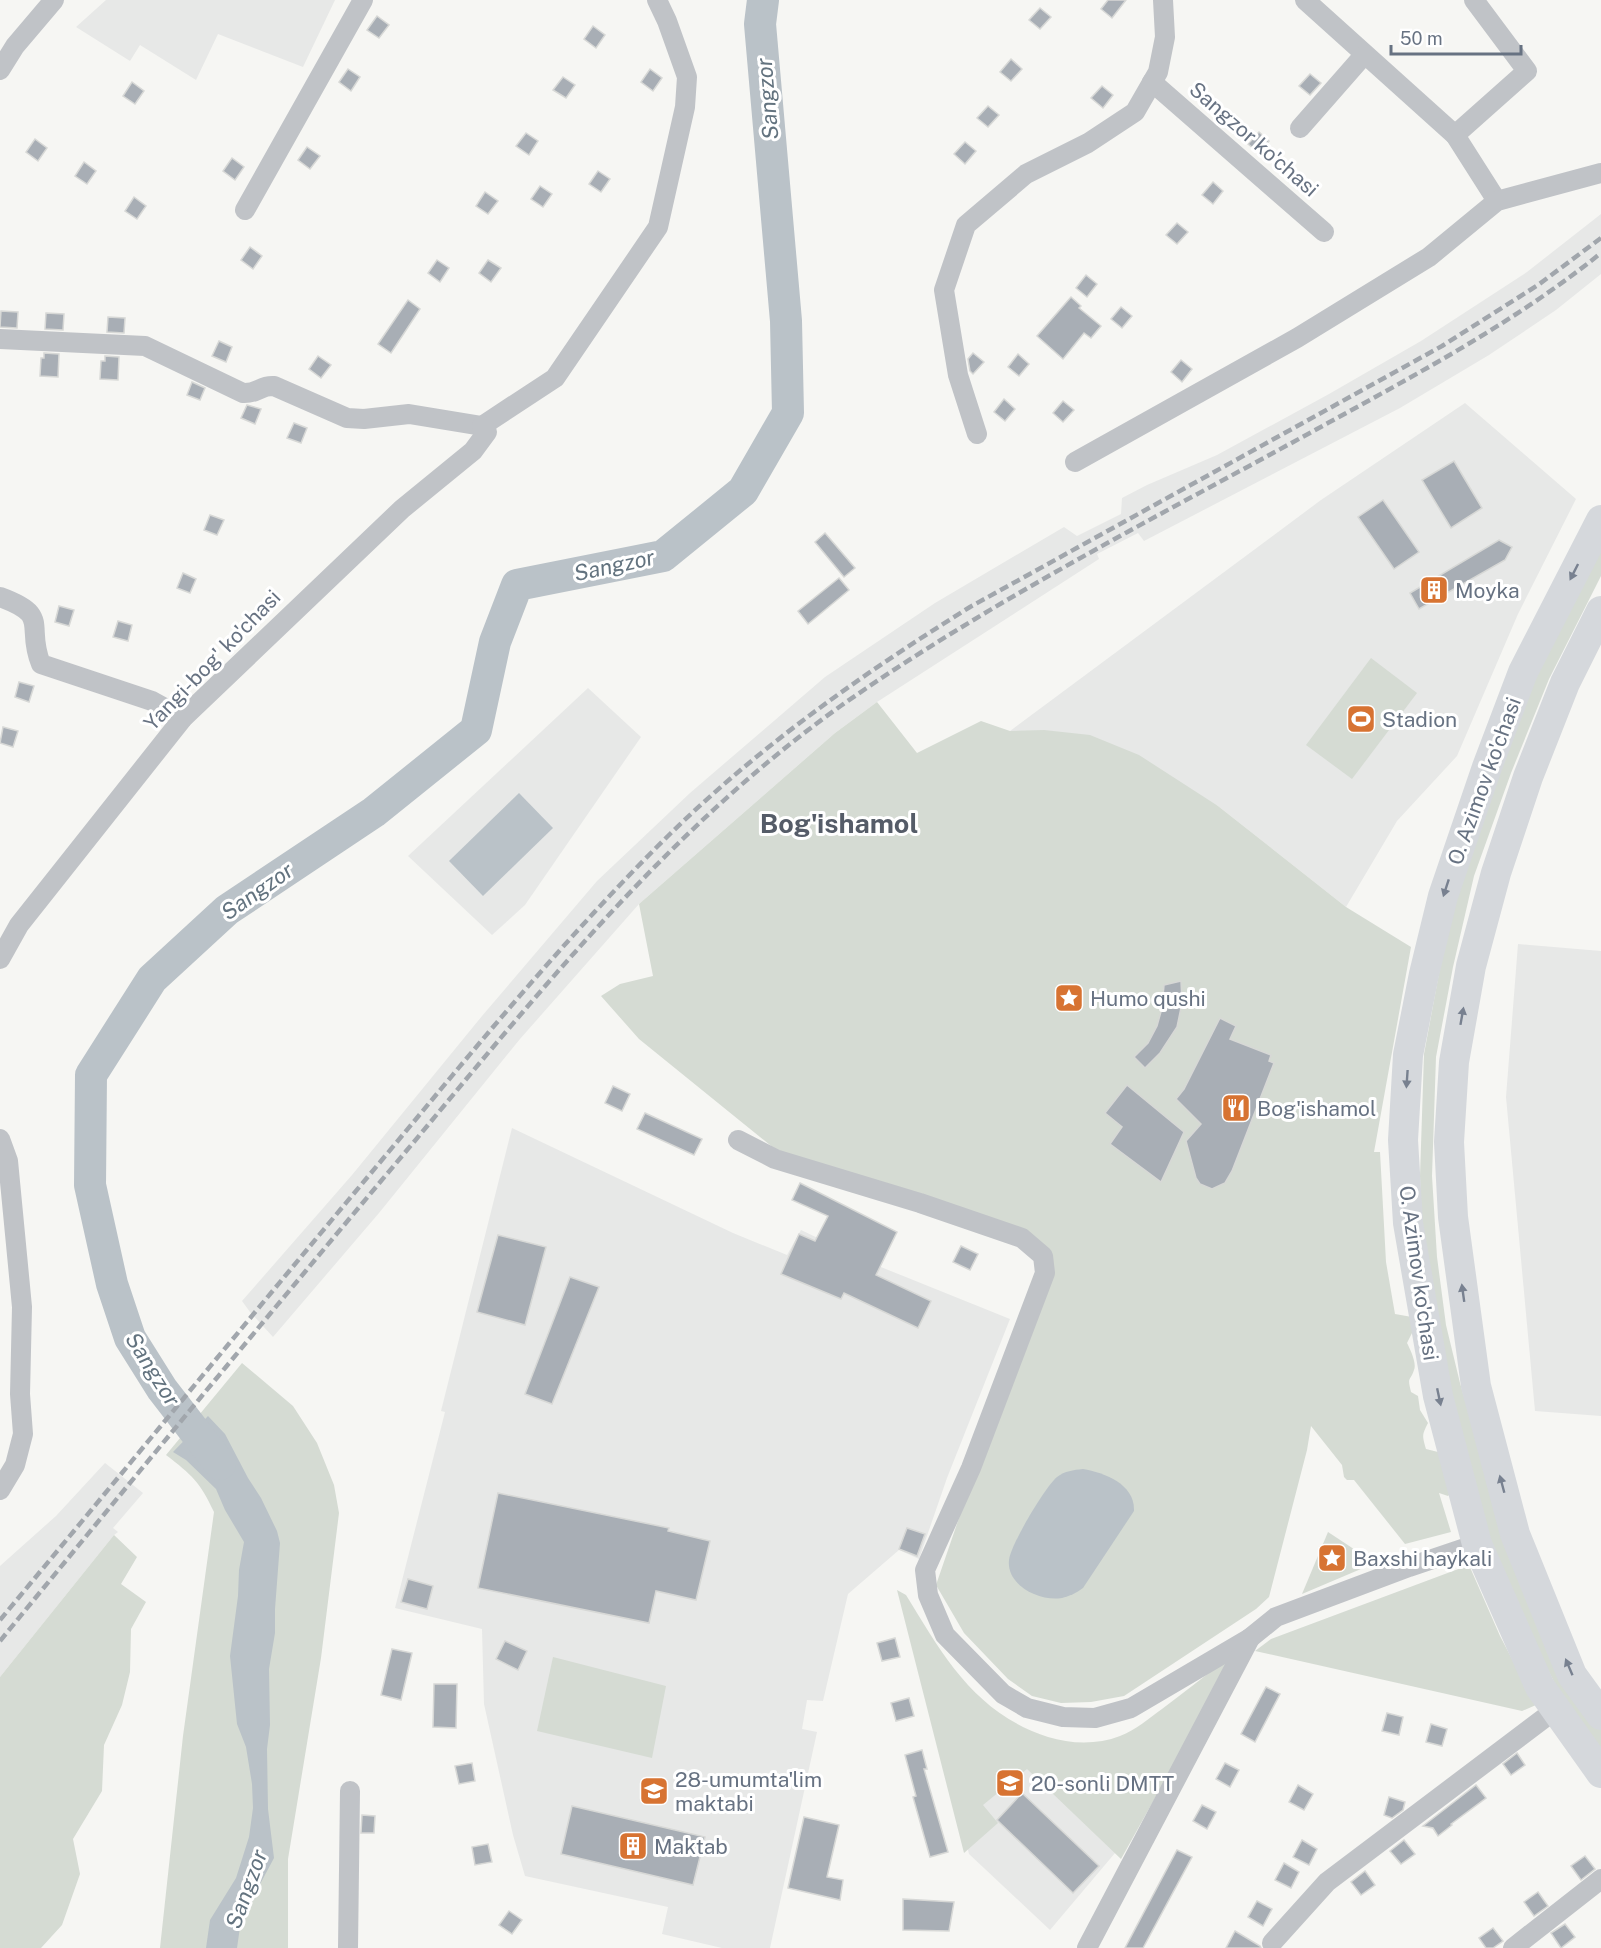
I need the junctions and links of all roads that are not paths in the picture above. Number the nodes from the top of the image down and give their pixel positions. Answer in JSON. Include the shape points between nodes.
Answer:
{"nodes":[{"id":1,"x":54,"y":0,"type":"edge"},
{"id":2,"x":363,"y":0,"type":"edge"},
{"id":3,"x":657,"y":0,"type":"edge"},
{"id":4,"x":1162,"y":0,"type":"edge"},
{"id":5,"x":1305,"y":0,"type":"edge"},
{"id":6,"x":1474,"y":0,"type":"edge"},
{"id":7,"x":1364,"y":55,"type":"junction"},
{"id":8,"x":0,"y":70,"type":"edge"},
{"id":9,"x":1152,"y":82,"type":"junction"},
{"id":10,"x":1300,"y":128,"type":"dead end"},
{"id":11,"x":1455,"y":135,"type":"junction"},
{"id":12,"x":1601,"y":173,"type":"edge"},
{"id":13,"x":1497,"y":201,"type":"junction"},
{"id":14,"x":245,"y":210,"type":"dead end"},
{"id":15,"x":1324,"y":232,"type":"dead end"},
{"id":16,"x":0,"y":339,"type":"edge"},
{"id":17,"x":482,"y":426,"type":"junction"},
{"id":18,"x":977,"y":434,"type":"dead end"},
{"id":19,"x":1075,"y":462,"type":"dead end"},
{"id":20,"x":1601,"y":520,"type":"edge"},
{"id":21,"x":0,"y":597,"type":"edge"},
{"id":22,"x":1601,"y":611,"type":"edge"},
{"id":23,"x":183,"y":718,"type":"junction"},
{"id":24,"x":0,"y":959,"type":"edge"},
{"id":25,"x":0,"y":1139,"type":"edge"},
{"id":26,"x":738,"y":1140,"type":"dead end"},
{"id":27,"x":0,"y":1490,"type":"edge"},
{"id":28,"x":1477,"y":1544,"type":"junction"},
{"id":29,"x":1250,"y":1638,"type":"junction"},
{"id":30,"x":1555,"y":1710,"type":"junction"},
{"id":31,"x":1601,"y":1715,"type":"edge"},
{"id":32,"x":1601,"y":1773,"type":"edge"},
{"id":33,"x":350,"y":1791,"type":"dead end"},
{"id":34,"x":1601,"y":1879,"type":"edge"},
{"id":35,"x":1272,"y":1943,"type":"dead end"},
{"id":36,"x":348,"y":1948,"type":"edge"},
{"id":37,"x":1088,"y":1948,"type":"edge"},
{"id":38,"x":1513,"y":1948,"type":"edge"}],
"edges":[{"from":1,"to":8,"type":"street"},
{"from":2,"to":14,"type":"street"},
{"from":3,"to":17,"type":"street","via":[[687,77],[685,107],[658,227],[555,378]]},
{"from":4,"to":9,"type":"street","via":[[1165,37]]},
{"from":5,"to":7,"type":"street"},
{"from":6,"to":11,"type":"street","via":[[1527,71]]},
{"from":7,"to":10,"type":"street","name":"Sangzor ko'chasi"},
{"from":7,"to":11,"type":"street"},
{"from":9,"to":15,"type":"street","name":"Sangzor ko'chasi"},
{"from":9,"to":18,"type":"street","via":[[1135,112],[1088,143],[1026,174],[966,225],[944,290],[958,375]]},
{"from":11,"to":13,"type":"street"},
{"from":12,"to":13,"type":"street"},
{"from":13,"to":19,"type":"street","via":[[1429,257],[1297,338]]},
{"from":16,"to":17,"type":"street","via":[[145,346],[243,393],[255,393],[267,385],[347,417],[409,414]]},
{"from":17,"to":23,"type":"street","name":"Yangi-bog' ko'chasi","via":[[487,432],[473,451],[344,562]]},
{"from":20,"to":28,"type":"main road","name":"O. Azimov ko'chasi","one_way":true,"via":[[1523,672],[1487,767],[1443,896],[1408,1055],[1403,1140],[1408,1223],[1438,1396]]},
{"from":21,"to":23,"type":"street","via":[[32,613],[41,664],[152,701]]},
{"from":31,"to":22,"type":"main road","name":"O. Azimov ko'chasi","one_way":true,"via":[[1572,1675],[1515,1534],[1476,1386],[1453,1217],[1449,1142],[1455,1051],[1471,966],[1496,873],[1565,683]]},
{"from":23,"to":24,"type":"street","name":"Yangi-bog' ko'chasi","via":[[19,925]]},
{"from":25,"to":27,"type":"street","via":[[8,1161],[22,1307],[23,1434],[15,1465]]},
{"from":26,"to":29,"type":"street","via":[[775,1159],[1022,1238],[1043,1256],[1045,1274],[971,1468],[925,1569],[928,1595],[945,1635],[1003,1694],[1027,1708],[1063,1717],[1095,1718],[1131,1708]]},
{"from":28,"to":29,"type":"street","via":[[1276,1617]]},
{"from":28,"to":30,"type":"main road","name":"O. Azimov ko'chasi","via":[[1540,1686]]},
{"from":29,"to":37,"type":"street"},
{"from":30,"to":32,"type":"main road","name":"O. Azimov ko'chasi"},
{"from":30,"to":35,"type":"street","via":[[1326,1882]]},
{"from":33,"to":36,"type":"street"},
{"from":34,"to":38,"type":"street"}]}
